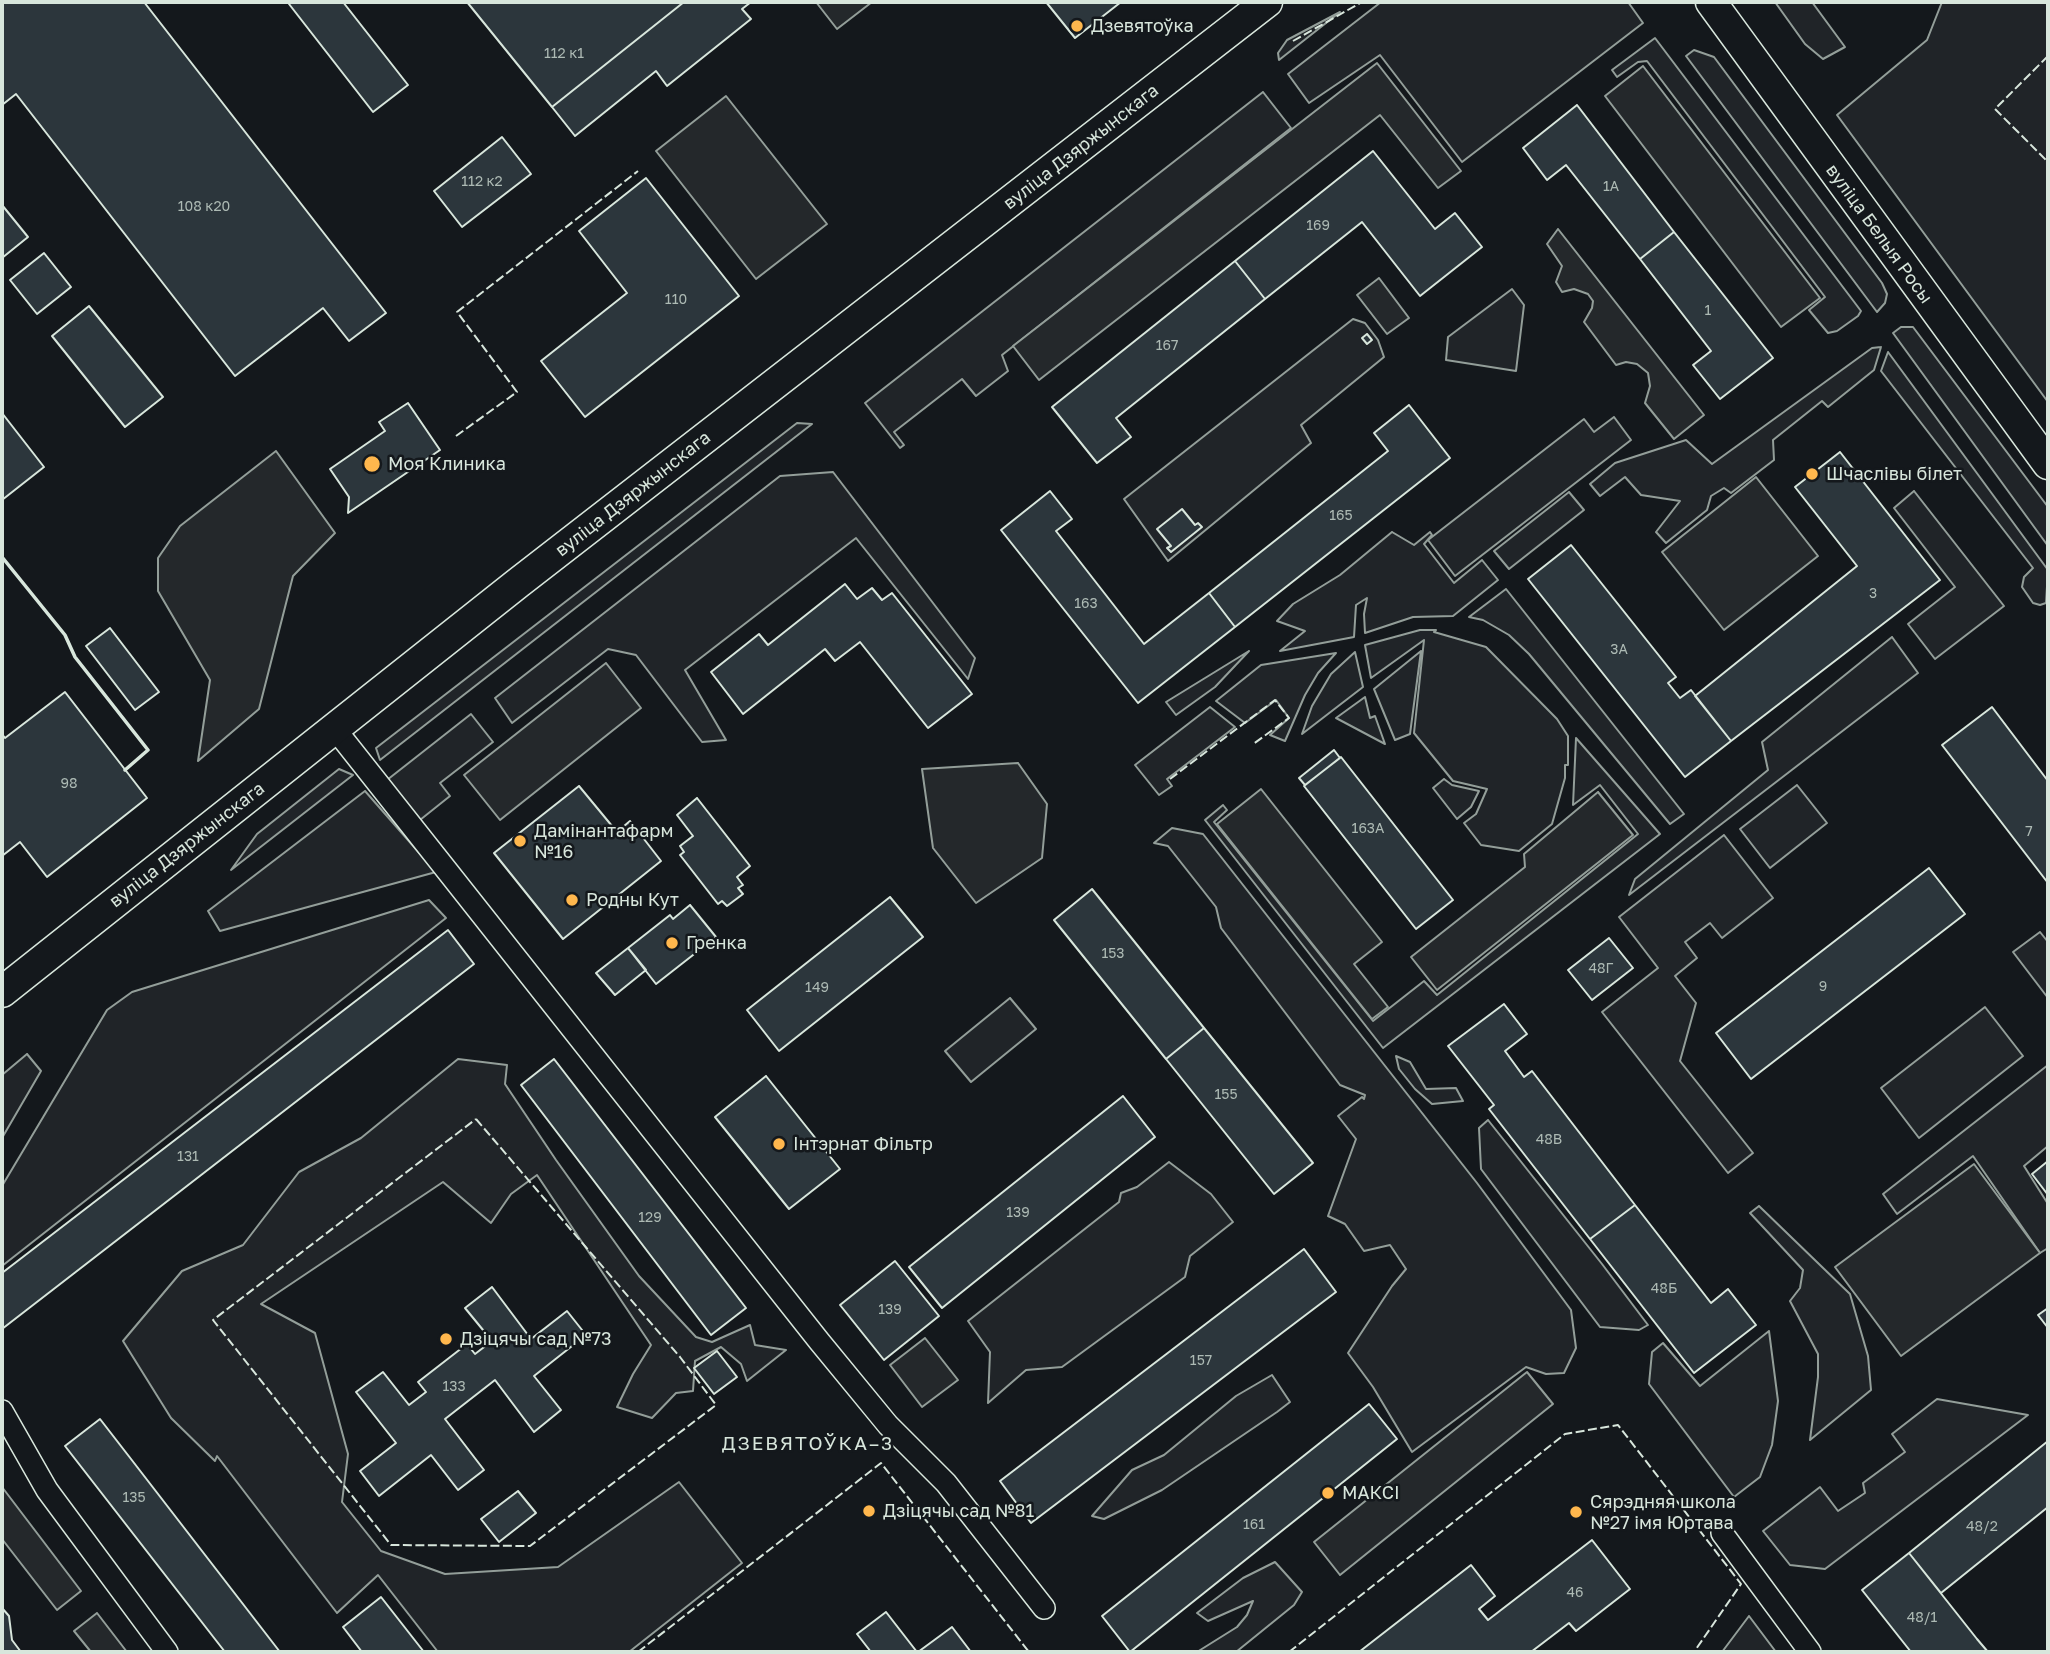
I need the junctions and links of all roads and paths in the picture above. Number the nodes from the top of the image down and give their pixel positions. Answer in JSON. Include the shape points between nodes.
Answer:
{"nodes":[{"id":1,"x":1267,"y":2,"type":"edge"},
{"id":2,"x":1710,"y":2,"type":"edge"},
{"id":3,"x":2048,"y":464,"type":"edge"},
{"id":4,"x":335,"y":729,"type":"junction"},
{"id":5,"x":2,"y":992,"type":"edge"},
{"id":6,"x":2,"y":1411,"type":"edge"},
{"id":7,"x":1722,"y":1533,"type":"dead end"},
{"id":8,"x":1044,"y":1608,"type":"dead end"},
{"id":9,"x":167,"y":1652,"type":"edge"},
{"id":10,"x":1810,"y":1652,"type":"edge"}],
"edges":[{"from":1,"to":4,"type":"main road","name":"вуліца Дзяржынскага"},
{"from":2,"to":3,"type":"main road","name":"вуліца Белыя Росы"},
{"from":4,"to":5,"type":"main road","name":"вуліца Дзяржынскага"},
{"from":4,"to":8,"type":"street","via":[[819,1341],[888,1425],[946,1483]]},
{"from":6,"to":9,"type":"street","via":[[47,1490]]},
{"from":7,"to":10,"type":"street"}]}
